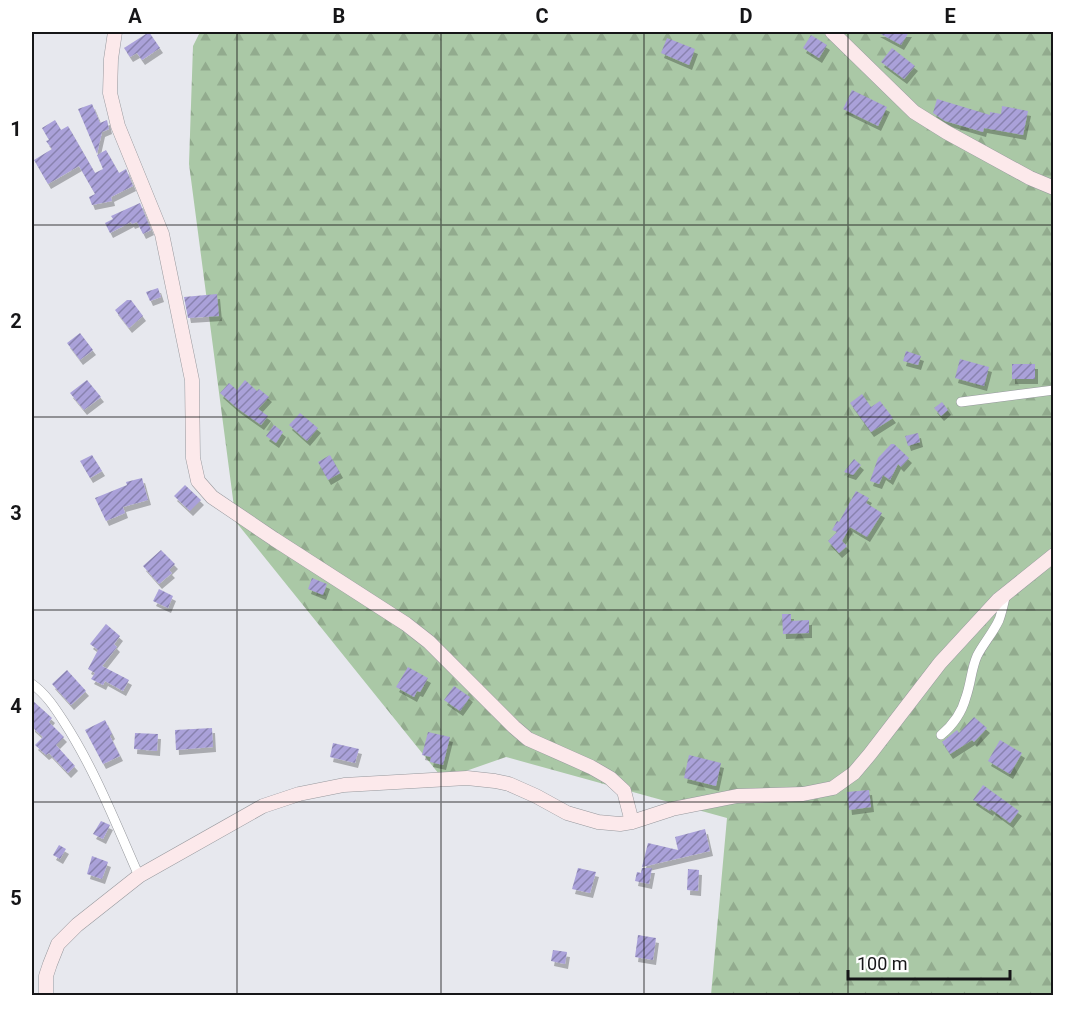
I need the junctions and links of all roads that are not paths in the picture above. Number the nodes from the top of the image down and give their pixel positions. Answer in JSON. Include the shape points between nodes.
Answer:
{"nodes":[{"id":1,"x":115,"y":32,"type":"edge"},
{"id":2,"x":832,"y":32,"type":"edge"},
{"id":3,"x":1053,"y":188,"type":"edge"},
{"id":4,"x":1053,"y":390,"type":"edge"},
{"id":5,"x":961,"y":402,"type":"dead end"},
{"id":6,"x":1053,"y":555,"type":"edge"},
{"id":7,"x":1006,"y":593,"type":"junction"},
{"id":8,"x":32,"y":684,"type":"edge"},
{"id":9,"x":941,"y":735,"type":"dead end"},
{"id":10,"x":632,"y":822,"type":"junction"},
{"id":11,"x":139,"y":876,"type":"junction"},
{"id":12,"x":46,"y":996,"type":"edge"}],
"edges":[{"from":1,"to":10,"type":"main road","via":[[110,93],[118,126],[162,234],[192,380],[193,458],[198,481],[212,497],[406,624],[528,739],[610,778],[624,791]]},
{"from":2,"to":3,"type":"main road","via":[[914,112]]},
{"from":4,"to":5,"type":"street"},
{"from":6,"to":7,"type":"main road"},
{"from":7,"to":9,"type":"street","via":[[998,621],[971,671],[963,706]]},
{"from":7,"to":10,"type":"main road","via":[[940,663],[854,773],[833,788],[803,794],[737,796],[672,809]]},
{"from":8,"to":11,"type":"street","via":[[48,698],[78,744]]},
{"from":10,"to":11,"type":"main road","via":[[608,824],[580,817],[495,781],[467,778],[344,785],[263,806]]},
{"from":11,"to":12,"type":"main road","via":[[58,944],[46,976]]}]}
